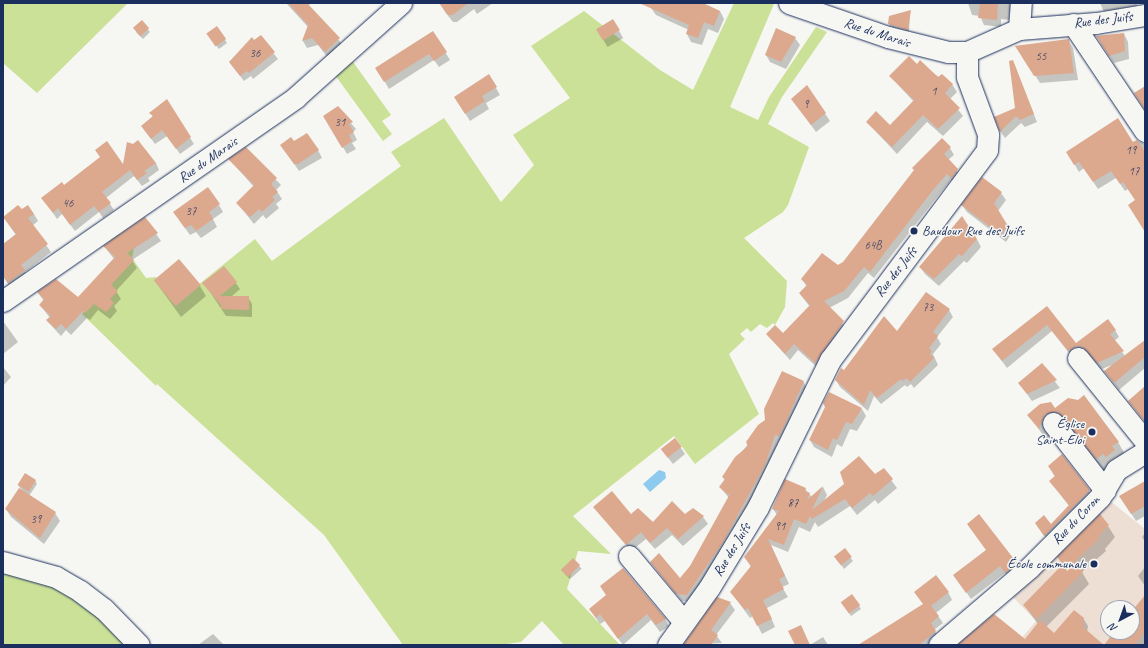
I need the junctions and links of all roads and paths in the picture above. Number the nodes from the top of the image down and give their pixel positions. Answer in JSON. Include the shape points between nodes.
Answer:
{"nodes":[{"id":1,"x":401,"y":3,"type":"edge"},
{"id":2,"x":789,"y":3,"type":"edge"},
{"id":3,"x":1021,"y":3,"type":"edge"},
{"id":4,"x":1145,"y":15,"type":"edge"},
{"id":5,"x":1073,"y":24,"type":"junction"},
{"id":6,"x":1019,"y":29,"type":"junction"},
{"id":7,"x":967,"y":52,"type":"junction"},
{"id":8,"x":1145,"y":131,"type":"edge"},
{"id":9,"x":3,"y":301,"type":"edge"},
{"id":10,"x":1078,"y":358,"type":"dead end"},
{"id":11,"x":1053,"y":423,"type":"dead end"},
{"id":12,"x":1145,"y":441,"type":"edge"},
{"id":13,"x":1145,"y":452,"type":"edge"},
{"id":14,"x":1105,"y":490,"type":"junction"},
{"id":15,"x":629,"y":556,"type":"dead end"},
{"id":16,"x":3,"y":562,"type":"edge"},
{"id":17,"x":684,"y":622,"type":"junction"},
{"id":18,"x":139,"y":645,"type":"edge"},
{"id":19,"x":668,"y":645,"type":"edge"},
{"id":20,"x":939,"y":645,"type":"edge"}],
"edges":[{"from":1,"to":9,"type":"street","name":"Rue du Marais","via":[[296,97]]},
{"from":2,"to":7,"type":"street","name":"Rue du Marais","via":[[925,48]]},
{"from":3,"to":6,"type":"street"},
{"from":4,"to":5,"type":"street","name":"Rue des Juifs"},
{"from":5,"to":6,"type":"street","name":"Rue des Juifs"},
{"from":5,"to":8,"type":"street"},
{"from":6,"to":7,"type":"street","name":"Rue des Juifs"},
{"from":7,"to":17,"type":"street","name":"Rue des Juifs","via":[[967,77],[988,134],[987,150],[830,360],[758,507],[709,588]]},
{"from":10,"to":12,"type":"street"},
{"from":11,"to":14,"type":"street"},
{"from":13,"to":14,"type":"street","name":"Rue du Coron","via":[[1116,470]]},
{"from":14,"to":20,"type":"street","name":"Rue du Coron","via":[[1029,568]]},
{"from":15,"to":17,"type":"street"},
{"from":16,"to":18,"type":"street","via":[[56,577],[80,591],[104,608]]},
{"from":17,"to":19,"type":"street","name":"Rue des Juifs"}]}
